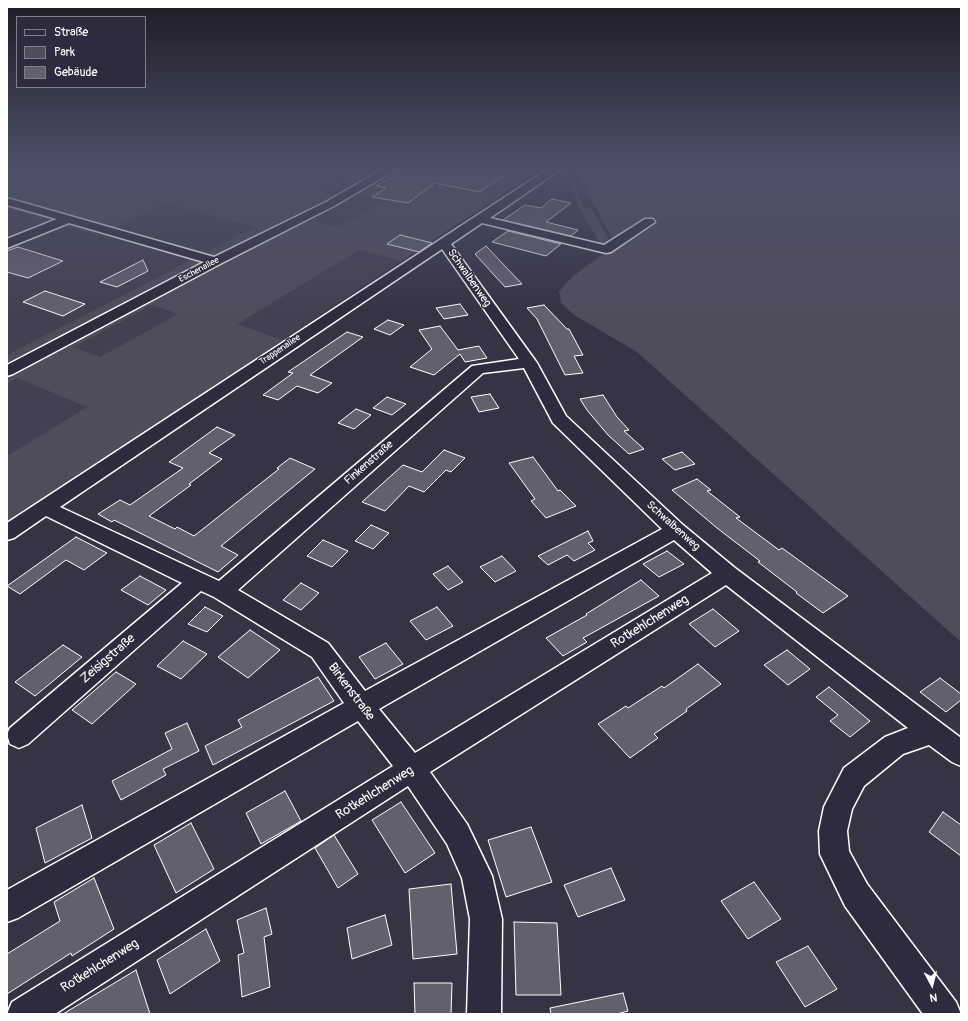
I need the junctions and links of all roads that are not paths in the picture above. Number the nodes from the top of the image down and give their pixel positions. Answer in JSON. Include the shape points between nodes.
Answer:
{"nodes":[{"id":1,"x":59,"y":217,"type":"edge"},
{"id":2,"x":304,"y":217,"type":"edge"},
{"id":3,"x":485,"y":217,"type":"edge"},
{"id":4,"x":67,"y":219,"type":"junction"},
{"id":5,"x":481,"y":219,"type":"junction"},
{"id":6,"x":649,"y":222,"type":"dead end"},
{"id":7,"x":444,"y":243,"type":"junction"},
{"id":8,"x":7,"y":244,"type":"edge"},
{"id":9,"x":215,"y":261,"type":"junction"},
{"id":10,"x":529,"y":364,"type":"junction"},
{"id":11,"x":7,"y":371,"type":"edge"},
{"id":12,"x":46,"y":508,"type":"junction"},
{"id":13,"x":676,"y":530,"type":"junction"},
{"id":14,"x":7,"y":533,"type":"edge"},
{"id":15,"x":726,"y":574,"type":"junction"},
{"id":16,"x":198,"y":581,"type":"junction"},
{"id":17,"x":222,"y":591,"type":"junction"},
{"id":18,"x":361,"y":706,"type":"junction"},
{"id":19,"x":932,"y":732,"type":"junction"},
{"id":20,"x":19,"y":736,"type":"dead end"},
{"id":21,"x":961,"y":754,"type":"edge"},
{"id":22,"x":412,"y":770,"type":"junction"},
{"id":23,"x":7,"y":907,"type":"edge"},
{"id":24,"x":24,"y":1014,"type":"edge"},
{"id":25,"x":484,"y":1014,"type":"edge"},
{"id":26,"x":944,"y":1014,"type":"edge"}],
"edges":[{"from":1,"to":4,"type":"street"},
{"from":2,"to":9,"type":"street","name":"Eschenallee"},
{"from":3,"to":5,"type":"street","name":"Trappenallee"},
{"from":4,"to":8,"type":"street"},
{"from":4,"to":9,"type":"street"},
{"from":5,"to":6,"type":"street","via":[[606,249]]},
{"from":5,"to":7,"type":"street","name":"Trappenallee"},
{"from":7,"to":10,"type":"street","name":"Schwalbenweg"},
{"from":7,"to":12,"type":"street","name":"Trappenallee","via":[[282,348]]},
{"from":9,"to":11,"type":"street","name":"Eschenallee"},
{"from":10,"to":13,"type":"street","name":"Schwalbenweg","via":[[559,419]]},
{"from":10,"to":17,"type":"street","name":"Finkenstraße","via":[[478,369]]},
{"from":12,"to":14,"type":"street","name":"Trappenallee"},
{"from":12,"to":16,"type":"street","name":"Birkenstraße"},
{"from":13,"to":15,"type":"street","name":"Schwalbenweg"},
{"from":13,"to":18,"type":"street"},
{"from":15,"to":19,"type":"street","name":"Schwalbenweg"},
{"from":15,"to":22,"type":"street","name":"Rotkehlchenweg"},
{"from":16,"to":17,"type":"street","name":"Birkenstraße"},
{"from":16,"to":20,"type":"street","name":"Zeisigstraße"},
{"from":17,"to":18,"type":"street","name":"Birkenstraße","via":[[320,650]]},
{"from":18,"to":22,"type":"street","name":"Birkenstraße"},
{"from":18,"to":23,"type":"street"},
{"from":19,"to":21,"type":"street","name":"Schwalbenweg"},
{"from":19,"to":26,"type":"street","via":[[894,745],[854,777],[838,807],[833,831],[835,854],[856,895]]},
{"from":22,"to":24,"type":"street","name":"Rotkehlchenweg"},
{"from":22,"to":25,"type":"street","name":"Birkenstraße","via":[[457,834],[477,876],[486,919]]}]}
